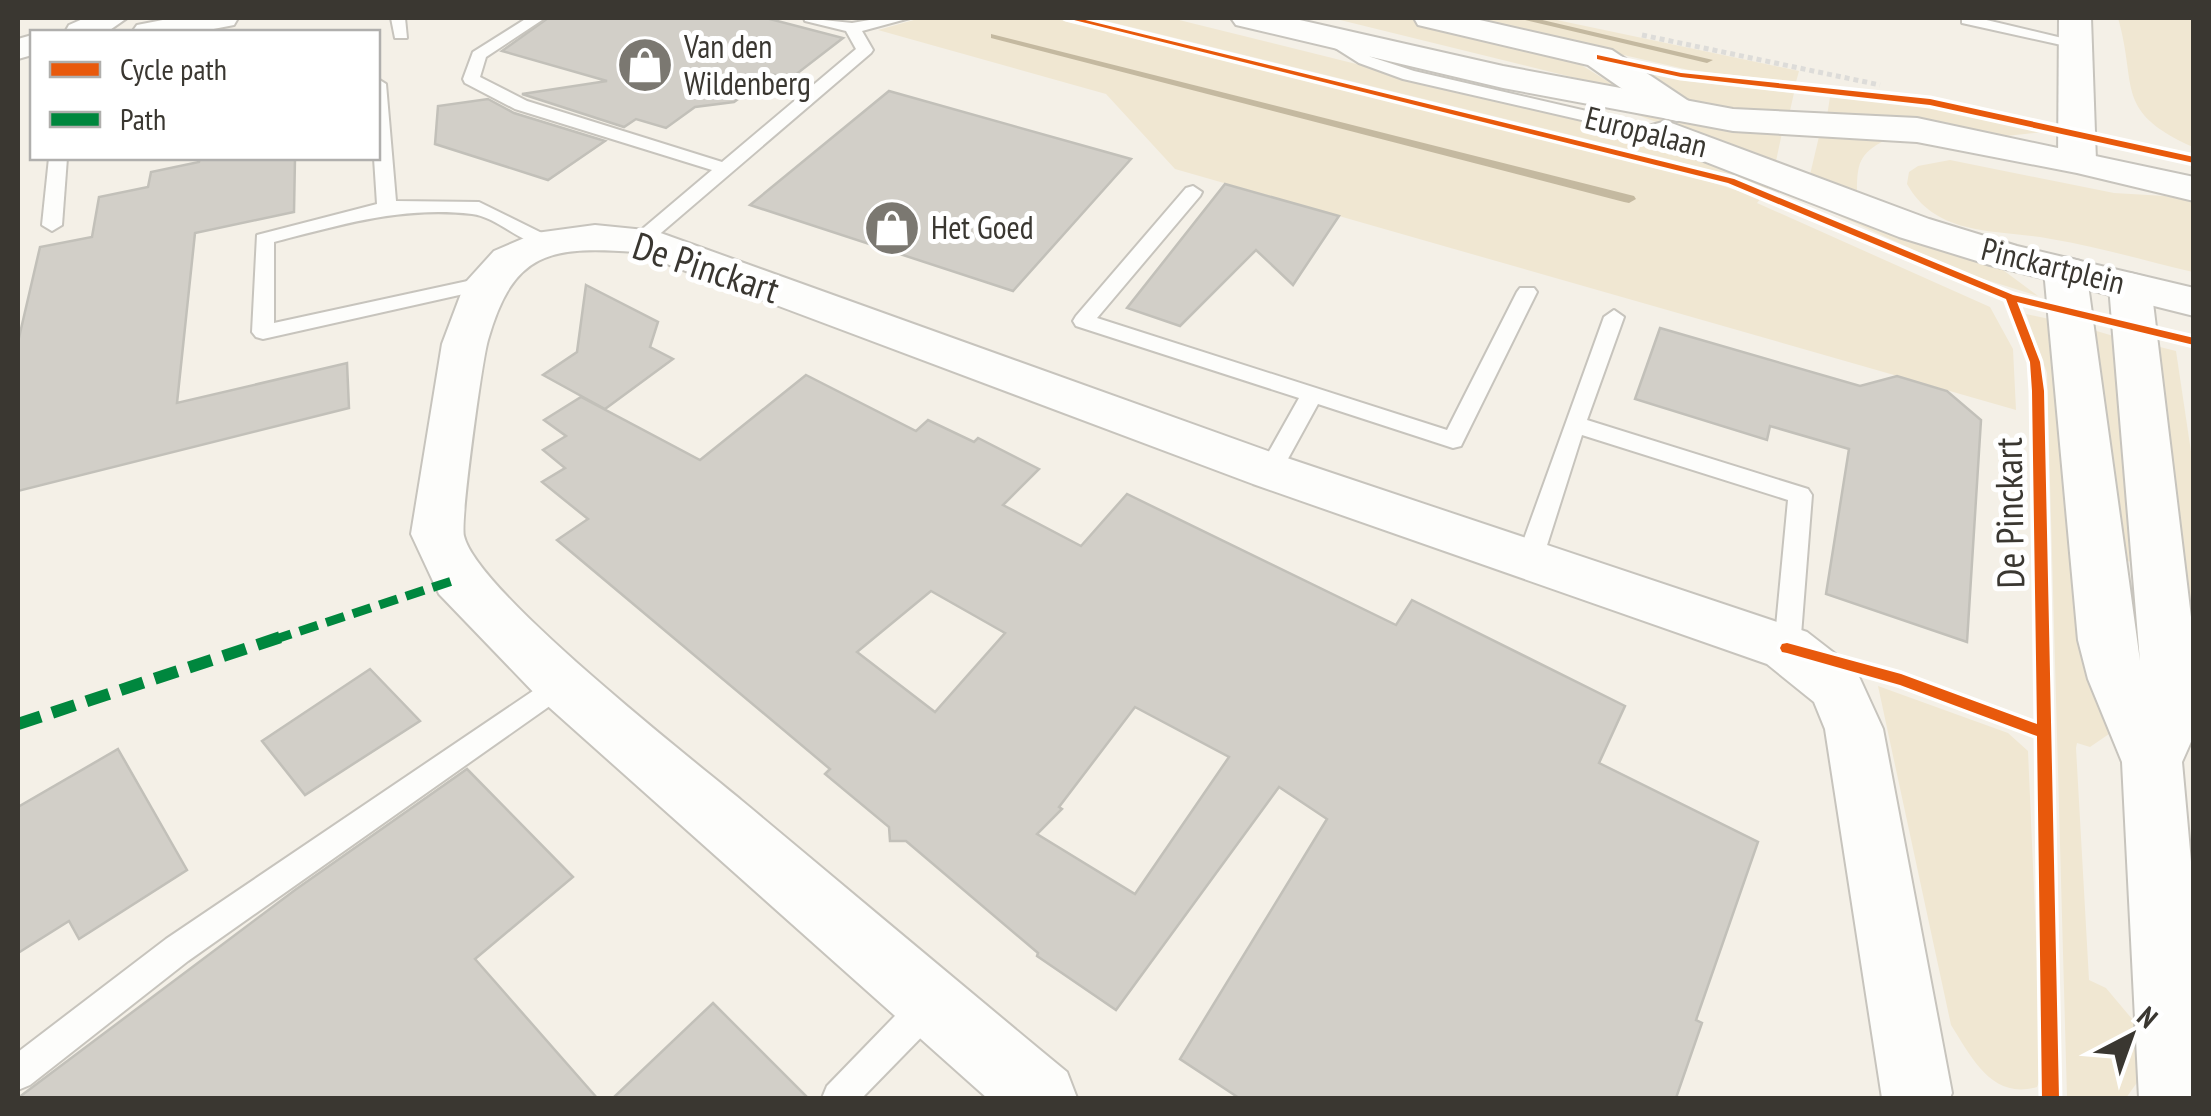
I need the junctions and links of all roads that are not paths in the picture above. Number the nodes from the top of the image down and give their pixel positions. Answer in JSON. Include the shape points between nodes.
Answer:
{"nodes":[{"id":1,"x":222,"y":18,"type":"edge"},
{"id":2,"x":398,"y":18,"type":"edge"},
{"id":3,"x":537,"y":18,"type":"edge"},
{"id":4,"x":810,"y":18,"type":"edge"},
{"id":5,"x":902,"y":18,"type":"edge"},
{"id":6,"x":1248,"y":18,"type":"edge"},
{"id":7,"x":1430,"y":18,"type":"edge"},
{"id":8,"x":1968,"y":20,"type":"dead end"},
{"id":9,"x":852,"y":28,"type":"junction"},
{"id":10,"x":159,"y":30,"type":"edge"},
{"id":11,"x":2075,"y":30,"type":"edge"},
{"id":12,"x":401,"y":36,"type":"dead end"},
{"id":13,"x":1327,"y":36,"type":"junction"},
{"id":14,"x":380,"y":111,"type":"edge"},
{"id":15,"x":1675,"y":123,"type":"junction"},
{"id":16,"x":1954,"y":137,"type":"junction"},
{"id":17,"x":58,"y":160,"type":"edge"},
{"id":18,"x":2078,"y":160,"type":"junction"},
{"id":19,"x":723,"y":168,"type":"junction"},
{"id":20,"x":2194,"y":189,"type":"edge"},
{"id":21,"x":1193,"y":192,"type":"dead end"},
{"id":22,"x":387,"y":207,"type":"junction"},
{"id":23,"x":52,"y":225,"type":"dead end"},
{"id":24,"x":1914,"y":228,"type":"junction"},
{"id":25,"x":641,"y":240,"type":"junction"},
{"id":26,"x":550,"y":242,"type":"junction"},
{"id":27,"x":2065,"y":270,"type":"junction"},
{"id":28,"x":486,"y":283,"type":"junction"},
{"id":29,"x":2130,"y":286,"type":"junction"},
{"id":30,"x":1527,"y":292,"type":"dead end"},
{"id":31,"x":2194,"y":302,"type":"edge"},
{"id":32,"x":1614,"y":317,"type":"dead end"},
{"id":33,"x":1311,"y":396,"type":"junction"},
{"id":34,"x":1574,"y":424,"type":"junction"},
{"id":35,"x":1270,"y":471,"type":"junction"},
{"id":36,"x":1529,"y":561,"type":"junction"},
{"id":37,"x":2106,"y":640,"type":"junction"},
{"id":38,"x":1787,"y":648,"type":"junction"},
{"id":39,"x":2181,"y":664,"type":"edge"},
{"id":40,"x":560,"y":683,"type":"junction"},
{"id":41,"x":2152,"y":762,"type":"junction"},
{"id":42,"x":932,"y":1002,"type":"junction"},
{"id":43,"x":18,"y":1072,"type":"edge"},
{"id":44,"x":1918,"y":1097,"type":"edge"},
{"id":45,"x":839,"y":1098,"type":"edge"},
{"id":46,"x":1042,"y":1098,"type":"edge"},
{"id":47,"x":2175,"y":1098,"type":"edge"}],
"edges":[{"from":1,"to":10,"type":"street"},
{"from":2,"to":12,"type":"lane"},
{"from":3,"to":19,"type":"lane","via":[[479,55],[471,79],[521,105]]},
{"from":4,"to":9,"type":"lane"},
{"from":5,"to":9,"type":"lane"},
{"from":6,"to":13,"type":"main road","name":"Europalaan"},
{"from":7,"to":15,"type":"street","name":"Europalaan","via":[[1600,57]]},
{"from":8,"to":11,"type":"lane"},
{"from":9,"to":19,"type":"lane","via":[[865,50]]},
{"from":11,"to":18,"type":"street"},
{"from":13,"to":15,"type":"main road","name":"Europalaan"},
{"from":13,"to":15,"type":"lane","name":"Europalaan","via":[[1365,60],[1409,75]]},
{"from":14,"to":22,"type":"lane"},
{"from":15,"to":16,"type":"main road","name":"Europalaan","via":[[1816,107],[1872,125]]},
{"from":15,"to":24,"type":"main road","name":"Europalaan"},
{"from":16,"to":18,"type":"main road"},
{"from":16,"to":24,"type":"main road","via":[[1907,145],[1870,170],[1871,190]]},
{"from":17,"to":23,"type":"lane"},
{"from":18,"to":20,"type":"main road"},
{"from":19,"to":25,"type":"lane"},
{"from":21,"to":33,"type":"lane","via":[[1083,321]]},
{"from":22,"to":26,"type":"lane","via":[[479,208]]},
{"from":22,"to":28,"type":"lane","via":[[264,239],[264,332]]},
{"from":24,"to":27,"type":"main road","name":"Pinckartplein"},
{"from":25,"to":26,"type":"street","name":"De Pinckart"},
{"from":25,"to":35,"type":"street","name":"De Pinckart"},
{"from":26,"to":28,"type":"street","name":"De Pinckart","via":[[508,260]]},
{"from":27,"to":29,"type":"main road","name":"Pinckartplein"},
{"from":27,"to":37,"type":"street","name":"De Pinckart"},
{"from":28,"to":40,"type":"street","via":[[464,344],[437,534],[458,579]]},
{"from":29,"to":31,"type":"main road","name":"Pinckartplein"},
{"from":29,"to":39,"type":"street","name":"De Pinckart"},
{"from":30,"to":33,"type":"lane","via":[[1453,440]]},
{"from":32,"to":34,"type":"lane"},
{"from":33,"to":35,"type":"lane"},
{"from":34,"to":36,"type":"lane"},
{"from":34,"to":38,"type":"lane","via":[[1800,495]]},
{"from":35,"to":36,"type":"street","name":"De Pinckart"},
{"from":36,"to":38,"type":"street","name":"De Pinckart"},
{"from":37,"to":39,"type":"lane"},
{"from":37,"to":41,"type":"street","name":"De Pinckart"},
{"from":38,"to":44,"type":"street","name":"De Pinckart","via":[[1836,687],[1854,729]]},
{"from":39,"to":41,"type":"street","name":"De Pinckart","via":[[2173,714]]},
{"from":40,"to":42,"type":"street"},
{"from":40,"to":43,"type":"lane","via":[[177,950]]},
{"from":41,"to":47,"type":"street","name":"De Pinckart"},
{"from":42,"to":45,"type":"lane"},
{"from":42,"to":46,"type":"street"}]}
